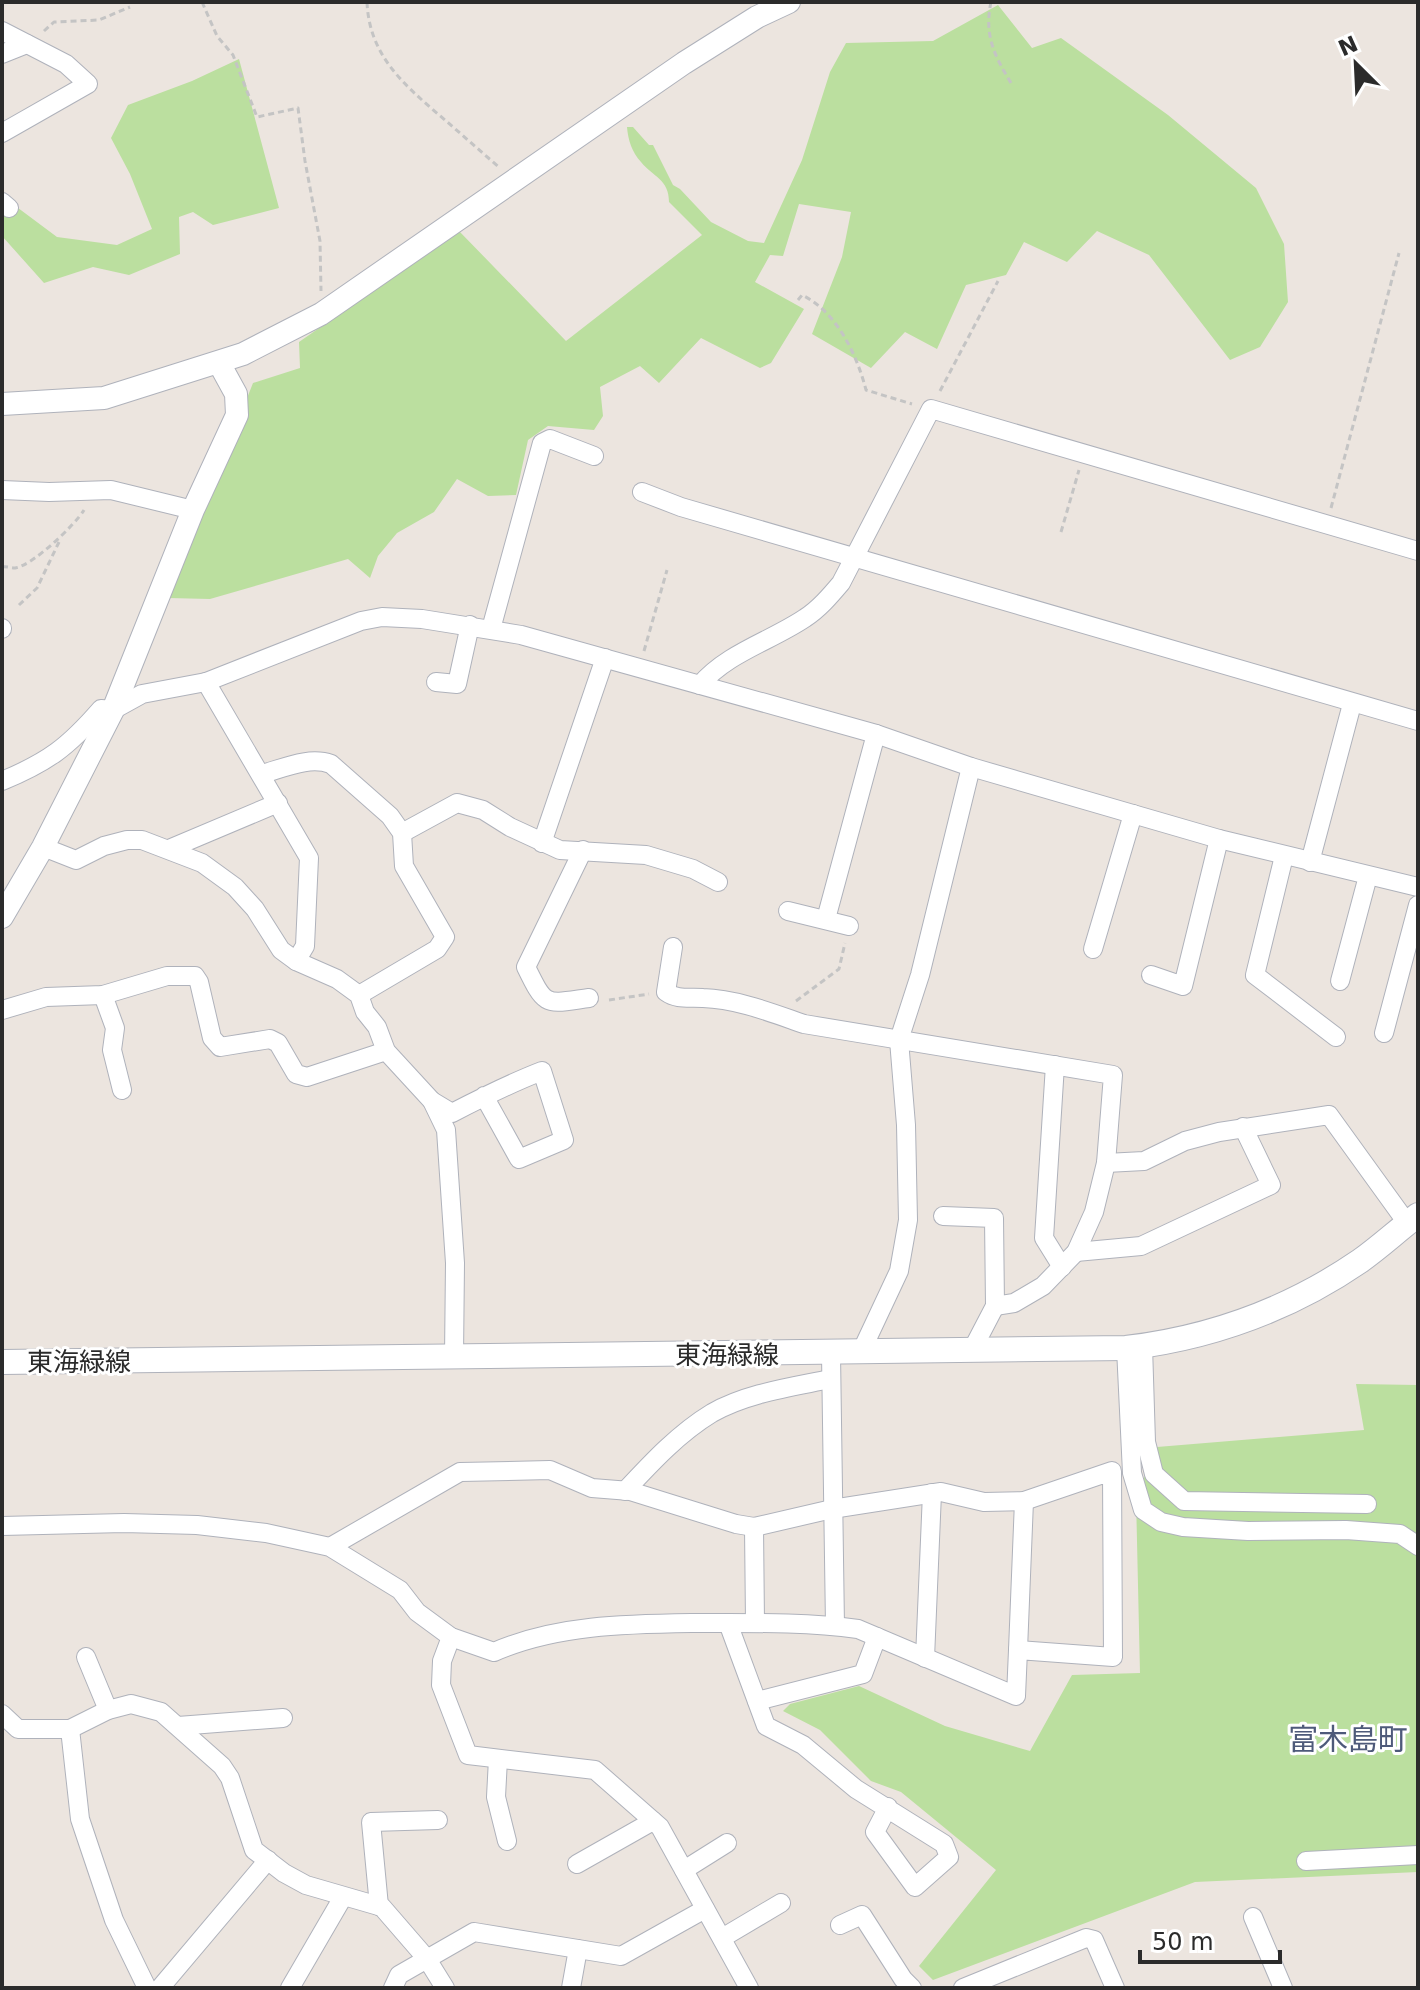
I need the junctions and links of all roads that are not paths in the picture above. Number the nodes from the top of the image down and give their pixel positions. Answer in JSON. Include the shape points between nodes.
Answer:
{"nodes":[{"id":1,"x":789,"y":2,"type":"edge"},
{"id":2,"x":2,"y":31,"type":"edge"},
{"id":3,"x":30,"y":45,"type":"junction"},
{"id":4,"x":2,"y":54,"type":"edge"},
{"id":5,"x":2,"y":133,"type":"edge"},
{"id":6,"x":219,"y":363,"type":"junction"},
{"id":7,"x":2,"y":404,"type":"edge"},
{"id":8,"x":594,"y":456,"type":"dead end"},
{"id":9,"x":2,"y":490,"type":"edge"},
{"id":10,"x":642,"y":492,"type":"dead end"},
{"id":11,"x":193,"y":510,"type":"junction"},
{"id":12,"x":1418,"y":551,"type":"edge"},
{"id":13,"x":854,"y":556,"type":"junction"},
{"id":14,"x":470,"y":625,"type":"junction"},
{"id":15,"x":491,"y":629,"type":"junction"},
{"id":16,"x":605,"y":658,"type":"junction"},
{"id":17,"x":206,"y":682,"type":"junction"},
{"id":18,"x":436,"y":682,"type":"dead end"},
{"id":19,"x":700,"y":685,"type":"junction"},
{"id":20,"x":1352,"y":704,"type":"junction"},
{"id":21,"x":113,"y":710,"type":"junction"},
{"id":22,"x":1418,"y":721,"type":"edge"},
{"id":23,"x":876,"y":734,"type":"junction"},
{"id":24,"x":971,"y":767,"type":"junction"},
{"id":25,"x":262,"y":774,"type":"junction"},
{"id":26,"x":2,"y":781,"type":"edge"},
{"id":27,"x":278,"y":803,"type":"junction"},
{"id":28,"x":1133,"y":814,"type":"junction"},
{"id":29,"x":402,"y":833,"type":"junction"},
{"id":30,"x":1219,"y":839,"type":"junction"},
{"id":31,"x":542,"y":843,"type":"junction"},
{"id":32,"x":43,"y":847,"type":"junction"},
{"id":33,"x":169,"y":849,"type":"junction"},
{"id":34,"x":583,"y":850,"type":"junction"},
{"id":35,"x":1284,"y":856,"type":"junction"},
{"id":36,"x":1310,"y":862,"type":"junction"},
{"id":37,"x":1368,"y":876,"type":"junction"},
{"id":38,"x":718,"y":882,"type":"dead end"},
{"id":39,"x":1418,"y":887,"type":"edge"},
{"id":40,"x":1418,"y":905,"type":"edge"},
{"id":41,"x":788,"y":911,"type":"dead end"},
{"id":42,"x":2,"y":917,"type":"edge"},
{"id":43,"x":826,"y":919,"type":"junction"},
{"id":44,"x":849,"y":926,"type":"road end"},
{"id":45,"x":673,"y":947,"type":"dead end"},
{"id":46,"x":1093,"y":949,"type":"dead end"},
{"id":47,"x":296,"y":961,"type":"junction"},
{"id":48,"x":1151,"y":975,"type":"dead end"},
{"id":49,"x":1340,"y":981,"type":"dead end"},
{"id":50,"x":103,"y":995,"type":"junction"},
{"id":51,"x":359,"y":995,"type":"junction"},
{"id":52,"x":589,"y":998,"type":"road end"},
{"id":53,"x":2,"y":1010,"type":"edge"},
{"id":54,"x":1384,"y":1033,"type":"dead end"},
{"id":55,"x":1336,"y":1037,"type":"dead end"},
{"id":56,"x":899,"y":1040,"type":"junction"},
{"id":57,"x":386,"y":1051,"type":"junction"},
{"id":58,"x":1055,"y":1065,"type":"junction"},
{"id":59,"x":122,"y":1090,"type":"dead end"},
{"id":60,"x":484,"y":1096,"type":"junction"},
{"id":61,"x":432,"y":1101,"type":"junction"},
{"id":62,"x":1243,"y":1127,"type":"junction"},
{"id":63,"x":1106,"y":1163,"type":"junction"},
{"id":64,"x":943,"y":1216,"type":"dead end"},
{"id":65,"x":1413,"y":1219,"type":"edge"},
{"id":66,"x":1076,"y":1252,"type":"junction"},
{"id":67,"x":1062,"y":1267,"type":"junction"},
{"id":68,"x":995,"y":1306,"type":"junction"},
{"id":69,"x":1134,"y":1347,"type":"junction"},
{"id":70,"x":861,"y":1352,"type":"junction"},
{"id":71,"x":971,"y":1352,"type":"junction"},
{"id":72,"x":831,"y":1354,"type":"junction"},
{"id":73,"x":454,"y":1357,"type":"junction"},
{"id":74,"x":2,"y":1362,"type":"edge"},
{"id":75,"x":830,"y":1379,"type":"junction"},
{"id":76,"x":625,"y":1491,"type":"junction"},
{"id":77,"x":932,"y":1493,"type":"junction"},
{"id":78,"x":1024,"y":1501,"type":"junction"},
{"id":79,"x":1367,"y":1504,"type":"dead end"},
{"id":80,"x":832,"y":1509,"type":"junction"},
{"id":81,"x":2,"y":1526,"type":"edge"},
{"id":82,"x":754,"y":1527,"type":"junction"},
{"id":83,"x":1418,"y":1546,"type":"edge"},
{"id":84,"x":330,"y":1547,"type":"junction"},
{"id":85,"x":728,"y":1623,"type":"junction"},
{"id":86,"x":755,"y":1623,"type":"junction"},
{"id":87,"x":835,"y":1626,"type":"junction"},
{"id":88,"x":451,"y":1637,"type":"junction"},
{"id":89,"x":877,"y":1637,"type":"junction"},
{"id":90,"x":1018,"y":1650,"type":"junction"},
{"id":91,"x":86,"y":1657,"type":"dead end"},
{"id":92,"x":925,"y":1658,"type":"junction"},
{"id":93,"x":757,"y":1701,"type":"junction"},
{"id":94,"x":108,"y":1710,"type":"junction"},
{"id":95,"x":2,"y":1714,"type":"edge"},
{"id":96,"x":283,"y":1718,"type":"dead end"},
{"id":97,"x":178,"y":1726,"type":"junction"},
{"id":98,"x":70,"y":1729,"type":"junction"},
{"id":99,"x":498,"y":1759,"type":"junction"},
{"id":100,"x":888,"y":1807,"type":"dead end"},
{"id":101,"x":438,"y":1820,"type":"dead end"},
{"id":102,"x":653,"y":1821,"type":"junction"},
{"id":103,"x":507,"y":1841,"type":"dead end"},
{"id":104,"x":727,"y":1843,"type":"dead end"},
{"id":105,"x":1418,"y":1855,"type":"edge"},
{"id":106,"x":268,"y":1860,"type":"junction"},
{"id":107,"x":1306,"y":1861,"type":"dead end"},
{"id":108,"x":577,"y":1864,"type":"dead end"},
{"id":109,"x":684,"y":1870,"type":"junction"},
{"id":110,"x":343,"y":1897,"type":"junction"},
{"id":111,"x":781,"y":1903,"type":"dead end"},
{"id":112,"x":379,"y":1906,"type":"junction"},
{"id":113,"x":705,"y":1909,"type":"junction"},
{"id":114,"x":1253,"y":1917,"type":"dead end"},
{"id":115,"x":840,"y":1925,"type":"dead end"},
{"id":116,"x":722,"y":1938,"type":"junction"},
{"id":117,"x":578,"y":1949,"type":"junction"},
{"id":118,"x":427,"y":1959,"type":"junction"},
{"id":119,"x":147,"y":1988,"type":"edge"},
{"id":120,"x":160,"y":1988,"type":"edge"},
{"id":121,"x":290,"y":1988,"type":"edge"},
{"id":122,"x":393,"y":1988,"type":"edge"},
{"id":123,"x":445,"y":1988,"type":"edge"},
{"id":124,"x":571,"y":1988,"type":"edge"},
{"id":125,"x":749,"y":1988,"type":"edge"},
{"id":126,"x":912,"y":1988,"type":"edge"},
{"id":127,"x":963,"y":1988,"type":"edge"},
{"id":128,"x":1115,"y":1988,"type":"edge"},
{"id":129,"x":1283,"y":1988,"type":"edge"}],
"edges":[{"from":1,"to":6,"type":"street","via":[[684,63],[329,308]]},
{"from":2,"to":3,"type":"street"},
{"from":3,"to":4,"type":"street"},
{"from":3,"to":5,"type":"street","via":[[66,64],[88,84]]},
{"from":6,"to":7,"type":"street","via":[[104,398]]},
{"from":6,"to":11,"type":"street","via":[[236,394],[237,415]]},
{"from":8,"to":15,"type":"street","via":[[550,439],[542,443]]},
{"from":9,"to":11,"type":"street","via":[[111,490]]},
{"from":10,"to":13,"type":"street"},
{"from":11,"to":21,"type":"street"},
{"from":12,"to":13,"type":"street","via":[[931,409]]},
{"from":13,"to":19,"type":"street","via":[[824,603],[719,667]]},
{"from":13,"to":20,"type":"street"},
{"from":14,"to":15,"type":"street"},
{"from":14,"to":17,"type":"street","via":[[382,617],[361,621]]},
{"from":14,"to":18,"type":"street","via":[[457,684]]},
{"from":15,"to":16,"type":"street"},
{"from":16,"to":19,"type":"street"},
{"from":16,"to":31,"type":"street"},
{"from":17,"to":21,"type":"street","via":[[142,694]]},
{"from":17,"to":25,"type":"street"},
{"from":19,"to":23,"type":"street"},
{"from":20,"to":22,"type":"street"},
{"from":20,"to":36,"type":"street"},
{"from":21,"to":26,"type":"street","via":[[101,709],[56,755]]},
{"from":21,"to":32,"type":"street"},
{"from":23,"to":24,"type":"street"},
{"from":23,"to":43,"type":"street"},
{"from":24,"to":28,"type":"street"},
{"from":24,"to":56,"type":"street"},
{"from":25,"to":27,"type":"street"},
{"from":25,"to":29,"type":"street","via":[[307,762],[331,764]]},
{"from":27,"to":33,"type":"street"},
{"from":27,"to":47,"type":"street","via":[[309,858],[305,946]]},
{"from":28,"to":30,"type":"street"},
{"from":28,"to":46,"type":"street"},
{"from":29,"to":31,"type":"street","via":[[457,803],[483,810]]},
{"from":29,"to":51,"type":"street","via":[[404,866],[445,937],[437,949]]},
{"from":30,"to":35,"type":"street"},
{"from":30,"to":48,"type":"street","via":[[1183,986]]},
{"from":31,"to":34,"type":"street"},
{"from":32,"to":33,"type":"street","via":[[76,860],[127,840]]},
{"from":32,"to":42,"type":"street"},
{"from":33,"to":47,"type":"street","via":[[202,863],[235,887],[281,950]]},
{"from":34,"to":38,"type":"street","via":[[646,855]]},
{"from":34,"to":52,"type":"street","via":[[526,967],[541,996],[553,1003]]},
{"from":35,"to":36,"type":"street"},
{"from":35,"to":55,"type":"street","via":[[1255,975]]},
{"from":36,"to":37,"type":"street"},
{"from":37,"to":39,"type":"street"},
{"from":37,"to":49,"type":"street"},
{"from":40,"to":54,"type":"street"},
{"from":41,"to":43,"type":"street"},
{"from":43,"to":44,"type":"street"},
{"from":45,"to":56,"type":"street","via":[[666,992],[674,998],[707,998],[804,1024]]},
{"from":47,"to":51,"type":"street"},
{"from":50,"to":53,"type":"street","via":[[46,997]]},
{"from":50,"to":57,"type":"street","via":[[167,976],[195,976],[212,1038],[220,1047],[270,1039],[278,1043],[296,1074],[307,1077]]},
{"from":50,"to":59,"type":"street","via":[[115,1028],[112,1050]]},
{"from":51,"to":57,"type":"street"},
{"from":56,"to":58,"type":"street"},
{"from":56,"to":70,"type":"street","via":[[908,1220],[899,1271]]},
{"from":57,"to":61,"type":"street"},
{"from":58,"to":63,"type":"street","via":[[1113,1075]]},
{"from":58,"to":67,"type":"street","via":[[1044,1238]]},
{"from":60,"to":60,"type":"street","via":[[542,1071],[564,1140],[519,1159]]},
{"from":60,"to":61,"type":"street","via":[[452,1113]]},
{"from":61,"to":73,"type":"street","via":[[446,1130],[455,1263]]},
{"from":62,"to":63,"type":"street","via":[[1185,1141],[1144,1161]]},
{"from":62,"to":65,"type":"street","via":[[1329,1115]]},
{"from":62,"to":66,"type":"street","via":[[1271,1185],[1141,1246]]},
{"from":63,"to":66,"type":"street","via":[[1094,1212]]},
{"from":64,"to":68,"type":"street","via":[[994,1218]]},
{"from":65,"to":69,"type":"main road","name":"東海緑線","via":[[1360,1261],[1282,1305],[1227,1328]]},
{"from":66,"to":67,"type":"street"},
{"from":67,"to":68,"type":"street","via":[[1014,1303]]},
{"from":68,"to":71,"type":"street"},
{"from":69,"to":71,"type":"main road","name":"東海緑線"},
{"from":69,"to":79,"type":"street","via":[[1154,1474],[1184,1501]]},
{"from":69,"to":83,"type":"street","via":[[1132,1473],[1143,1510],[1161,1522],[1183,1527],[1400,1534]]},
{"from":70,"to":71,"type":"main road","name":"東海緑線"},
{"from":70,"to":72,"type":"main road","name":"東海緑線"},
{"from":72,"to":73,"type":"main road","name":"東海緑線"},
{"from":72,"to":75,"type":"street"},
{"from":73,"to":74,"type":"main road","name":"東海緑線"},
{"from":75,"to":76,"type":"street","via":[[759,1395],[713,1413],[661,1452]]},
{"from":75,"to":80,"type":"street"},
{"from":76,"to":82,"type":"street"},
{"from":76,"to":84,"type":"street","via":[[592,1488],[550,1470],[460,1472]]},
{"from":77,"to":78,"type":"street","via":[[984,1502]]},
{"from":77,"to":80,"type":"street"},
{"from":77,"to":92,"type":"street"},
{"from":78,"to":90,"type":"street"},
{"from":78,"to":90,"type":"street","via":[[1112,1471],[1113,1657]]},
{"from":80,"to":82,"type":"street"},
{"from":80,"to":87,"type":"street"},
{"from":81,"to":84,"type":"street","via":[[197,1525]]},
{"from":82,"to":86,"type":"street"},
{"from":84,"to":88,"type":"street","via":[[400,1590],[417,1612]]},
{"from":85,"to":86,"type":"street"},
{"from":85,"to":88,"type":"street","via":[[614,1624],[521,1640],[494,1652]]},
{"from":85,"to":93,"type":"street"},
{"from":86,"to":87,"type":"street"},
{"from":87,"to":89,"type":"street"},
{"from":88,"to":99,"type":"street","via":[[441,1685],[468,1755]]},
{"from":89,"to":92,"type":"street"},
{"from":89,"to":93,"type":"street","via":[[863,1674]]},
{"from":90,"to":92,"type":"street","via":[[1016,1696]]},
{"from":91,"to":94,"type":"street"},
{"from":93,"to":100,"type":"street","via":[[766,1726],[803,1745],[856,1789]]},
{"from":94,"to":97,"type":"street","via":[[131,1704],[147,1707]]},
{"from":94,"to":98,"type":"street"},
{"from":95,"to":98,"type":"street","via":[[18,1729]]},
{"from":96,"to":97,"type":"street"},
{"from":97,"to":106,"type":"street","via":[[222,1766],[254,1850]]},
{"from":98,"to":119,"type":"street","via":[[80,1819],[114,1920]]},
{"from":99,"to":102,"type":"street","via":[[595,1770]]},
{"from":99,"to":103,"type":"street","via":[[496,1797]]},
{"from":101,"to":112,"type":"street","via":[[371,1822]]},
{"from":102,"to":108,"type":"street"},
{"from":102,"to":109,"type":"street"},
{"from":104,"to":109,"type":"street"},
{"from":105,"to":107,"type":"street"},
{"from":106,"to":110,"type":"street","via":[[306,1885]]},
{"from":106,"to":120,"type":"street"},
{"from":109,"to":113,"type":"street"},
{"from":110,"to":112,"type":"street"},
{"from":110,"to":121,"type":"street"},
{"from":111,"to":116,"type":"street"},
{"from":112,"to":118,"type":"street"},
{"from":113,"to":116,"type":"street"},
{"from":113,"to":117,"type":"street","via":[[621,1956]]},
{"from":114,"to":129,"type":"street"},
{"from":115,"to":126,"type":"street","via":[[862,1915]]},
{"from":116,"to":125,"type":"street"},
{"from":117,"to":118,"type":"street","via":[[474,1932]]},
{"from":117,"to":124,"type":"street"},
{"from":118,"to":122,"type":"street","via":[[399,1975]]},
{"from":118,"to":123,"type":"street"},
{"from":127,"to":128,"type":"street","via":[[1086,1938],[1094,1940]]}]}
